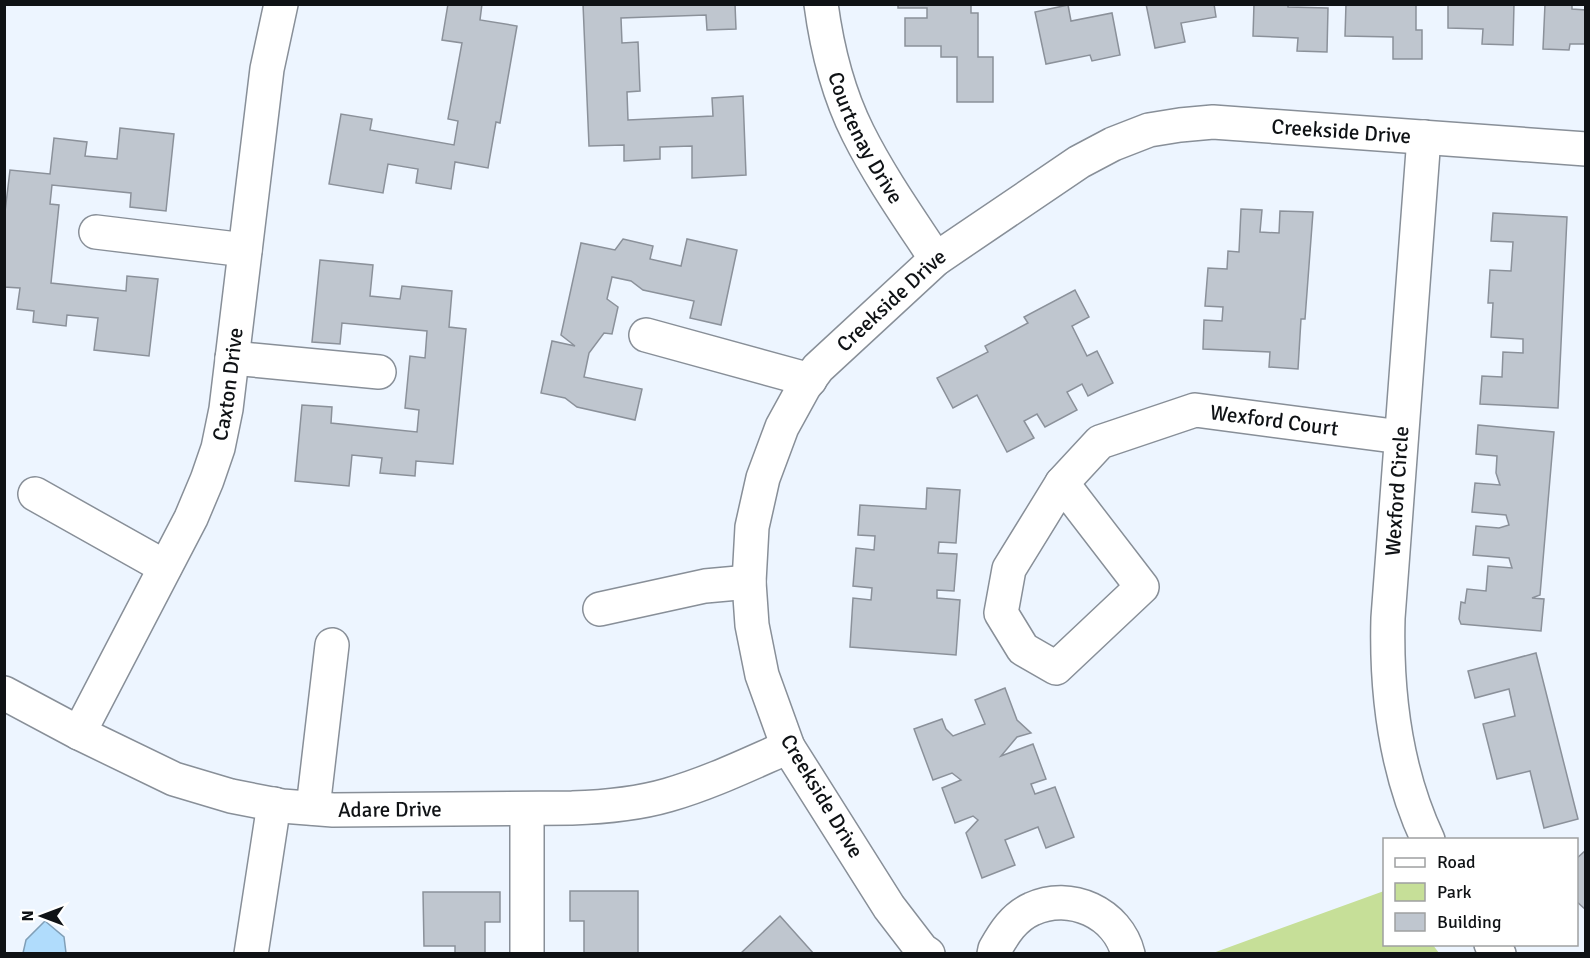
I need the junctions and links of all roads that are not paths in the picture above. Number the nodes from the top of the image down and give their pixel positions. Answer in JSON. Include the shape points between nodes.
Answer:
{"nodes":[{"id":1,"x":281,"y":4,"type":"edge"},
{"id":2,"x":821,"y":4,"type":"edge"},
{"id":3,"x":1424,"y":137,"type":"junction"},
{"id":4,"x":1586,"y":150,"type":"edge"},
{"id":5,"x":96,"y":232,"type":"dead end"},
{"id":6,"x":245,"y":250,"type":"junction"},
{"id":7,"x":936,"y":260,"type":"junction"},
{"id":8,"x":646,"y":335,"type":"dead end"},
{"id":9,"x":232,"y":358,"type":"junction"},
{"id":10,"x":380,"y":372,"type":"dead end"},
{"id":11,"x":810,"y":380,"type":"junction"},
{"id":12,"x":1401,"y":437,"type":"junction"},
{"id":13,"x":1062,"y":483,"type":"junction"},
{"id":14,"x":35,"y":494,"type":"dead end"},
{"id":15,"x":165,"y":567,"type":"junction"},
{"id":16,"x":748,"y":582,"type":"junction"},
{"id":17,"x":600,"y":609,"type":"dead end"},
{"id":18,"x":332,"y":645,"type":"dead end"},
{"id":19,"x":4,"y":693,"type":"edge"},
{"id":20,"x":78,"y":733,"type":"junction"},
{"id":21,"x":788,"y":747,"type":"junction"},
{"id":22,"x":274,"y":804,"type":"junction"},
{"id":23,"x":313,"y":808,"type":"junction"},
{"id":24,"x":527,"y":808,"type":"junction"},
{"id":25,"x":1427,"y":838,"type":"edge"},
{"id":26,"x":917,"y":950,"type":"edge"},
{"id":27,"x":251,"y":954,"type":"edge"},
{"id":28,"x":527,"y":954,"type":"edge"},
{"id":29,"x":994,"y":954,"type":"edge"},
{"id":30,"x":1128,"y":954,"type":"edge"}],
"edges":[{"from":1,"to":6,"type":"street","name":"Caxton Drive","via":[[267,69]]},
{"from":2,"to":7,"type":"street","name":"Courtenay Drive","via":[[832,67],[858,132]]},
{"from":3,"to":4,"type":"street","name":"Creekside Drive"},
{"from":3,"to":7,"type":"street","name":"Creekside Drive","via":[[1213,122],[1149,130],[1079,162]]},
{"from":3,"to":12,"type":"street","name":"Wexford Circle"},
{"from":5,"to":6,"type":"street"},
{"from":6,"to":9,"type":"street","name":"Caxton Drive"},
{"from":7,"to":11,"type":"street","name":"Creekside Drive","via":[[818,368]]},
{"from":8,"to":11,"type":"street"},
{"from":9,"to":10,"type":"street"},
{"from":9,"to":15,"type":"street","name":"Caxton Drive","via":[[218,448],[191,518]]},
{"from":11,"to":16,"type":"street","name":"Creekside Drive","via":[[782,427],[763,478],[752,527]]},
{"from":12,"to":13,"type":"street","name":"Wexford Court","via":[[1195,410],[1100,442]]},
{"from":12,"to":25,"type":"street","name":"Wexford Circle","via":[[1388,618],[1390,696],[1401,761]]},
{"from":13,"to":13,"type":"street","name":"Wexford Court","via":[[1009,569],[1001,613],[1023,650],[1056,668],[1142,587]]},
{"from":14,"to":15,"type":"street"},
{"from":15,"to":20,"type":"street","name":"Caxton Drive"},
{"from":16,"to":17,"type":"street","via":[[705,586]]},
{"from":16,"to":21,"type":"street","name":"Creekside Drive","via":[[762,675]]},
{"from":18,"to":23,"type":"street"},
{"from":19,"to":20,"type":"street","name":"Adare Drive"},
{"from":20,"to":22,"type":"street","name":"Adare Drive","via":[[174,779]]},
{"from":21,"to":24,"type":"street","name":"Adare Drive","via":[[704,783],[642,801],[602,807]]},
{"from":21,"to":26,"type":"street","name":"Creekside Drive"},
{"from":22,"to":23,"type":"street","name":"Adare Drive"},
{"from":22,"to":27,"type":"street"},
{"from":23,"to":24,"type":"street","name":"Adare Drive"},
{"from":24,"to":28,"type":"street"},
{"from":29,"to":30,"type":"street","via":[[1009,925],[1031,909],[1058,902],[1085,906],[1109,920],[1125,942]]}]}
